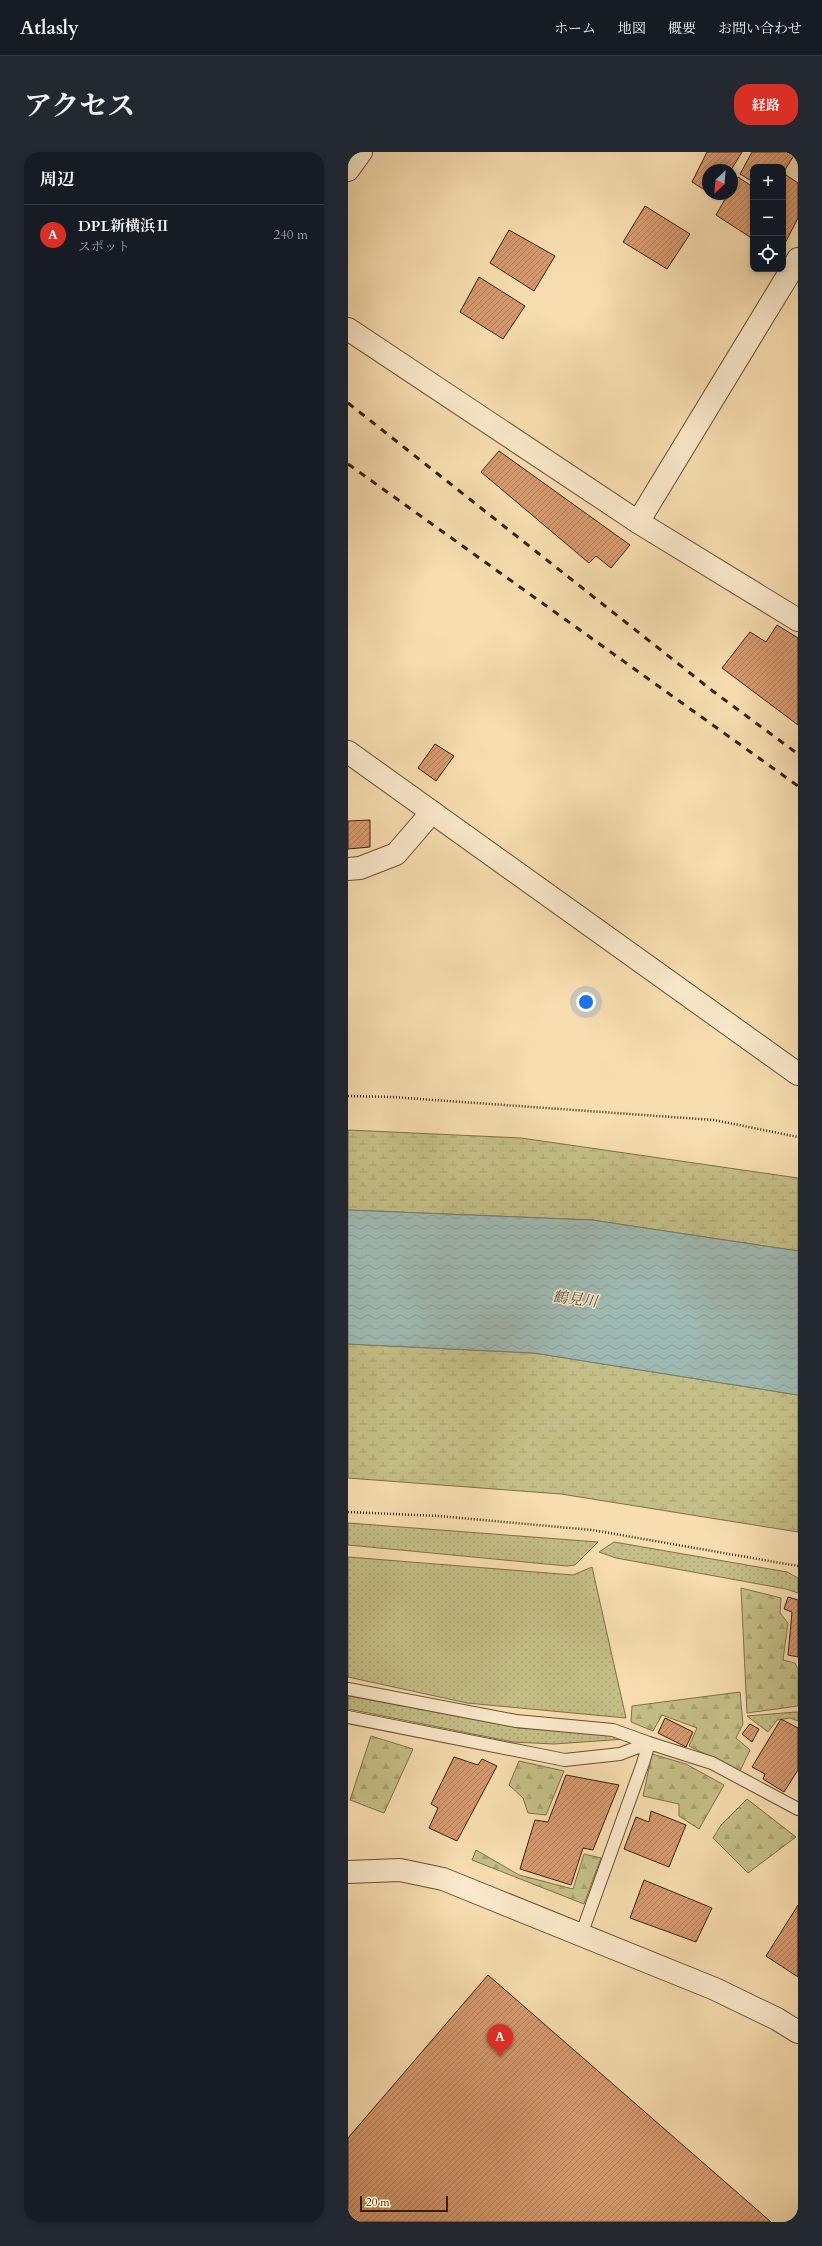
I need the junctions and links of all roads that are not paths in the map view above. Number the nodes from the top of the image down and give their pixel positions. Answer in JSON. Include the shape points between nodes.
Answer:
{"nodes":[{"id":1,"x":361,"y":152,"type":"edge"},
{"id":2,"x":348,"y":170,"type":"edge"},
{"id":3,"x":798,"y":259,"type":"edge"},
{"id":4,"x":348,"y":329,"type":"edge"},
{"id":5,"x":638,"y":522,"type":"junction"},
{"id":6,"x":798,"y":620,"type":"edge"},
{"id":7,"x":348,"y":752,"type":"edge"},
{"id":8,"x":432,"y":812,"type":"junction"},
{"id":9,"x":348,"y":869,"type":"edge"},
{"id":10,"x":798,"y":1074,"type":"edge"},
{"id":11,"x":348,"y":1689,"type":"edge"},
{"id":12,"x":348,"y":1717,"type":"edge"},
{"id":13,"x":649,"y":1743,"type":"junction"},
{"id":14,"x":798,"y":1809,"type":"edge"},
{"id":15,"x":348,"y":1872,"type":"edge"},
{"id":16,"x":581,"y":1935,"type":"junction"},
{"id":17,"x":798,"y":2032,"type":"edge"}],
"edges":[{"from":1,"to":2,"type":"street"},
{"from":3,"to":5,"type":"street"},
{"from":4,"to":5,"type":"street"},
{"from":5,"to":6,"type":"street"},
{"from":7,"to":8,"type":"street"},
{"from":8,"to":9,"type":"street","via":[[396,854],[360,868]]},
{"from":8,"to":10,"type":"street"},
{"from":11,"to":13,"type":"lane","via":[[516,1721],[613,1730]]},
{"from":12,"to":13,"type":"lane","via":[[565,1760],[620,1754]]},
{"from":13,"to":14,"type":"lane","via":[[712,1763]]},
{"from":13,"to":16,"type":"lane"},
{"from":15,"to":16,"type":"street","via":[[400,1870],[443,1879]]},
{"from":16,"to":17,"type":"street","via":[[715,1989]]}]}
